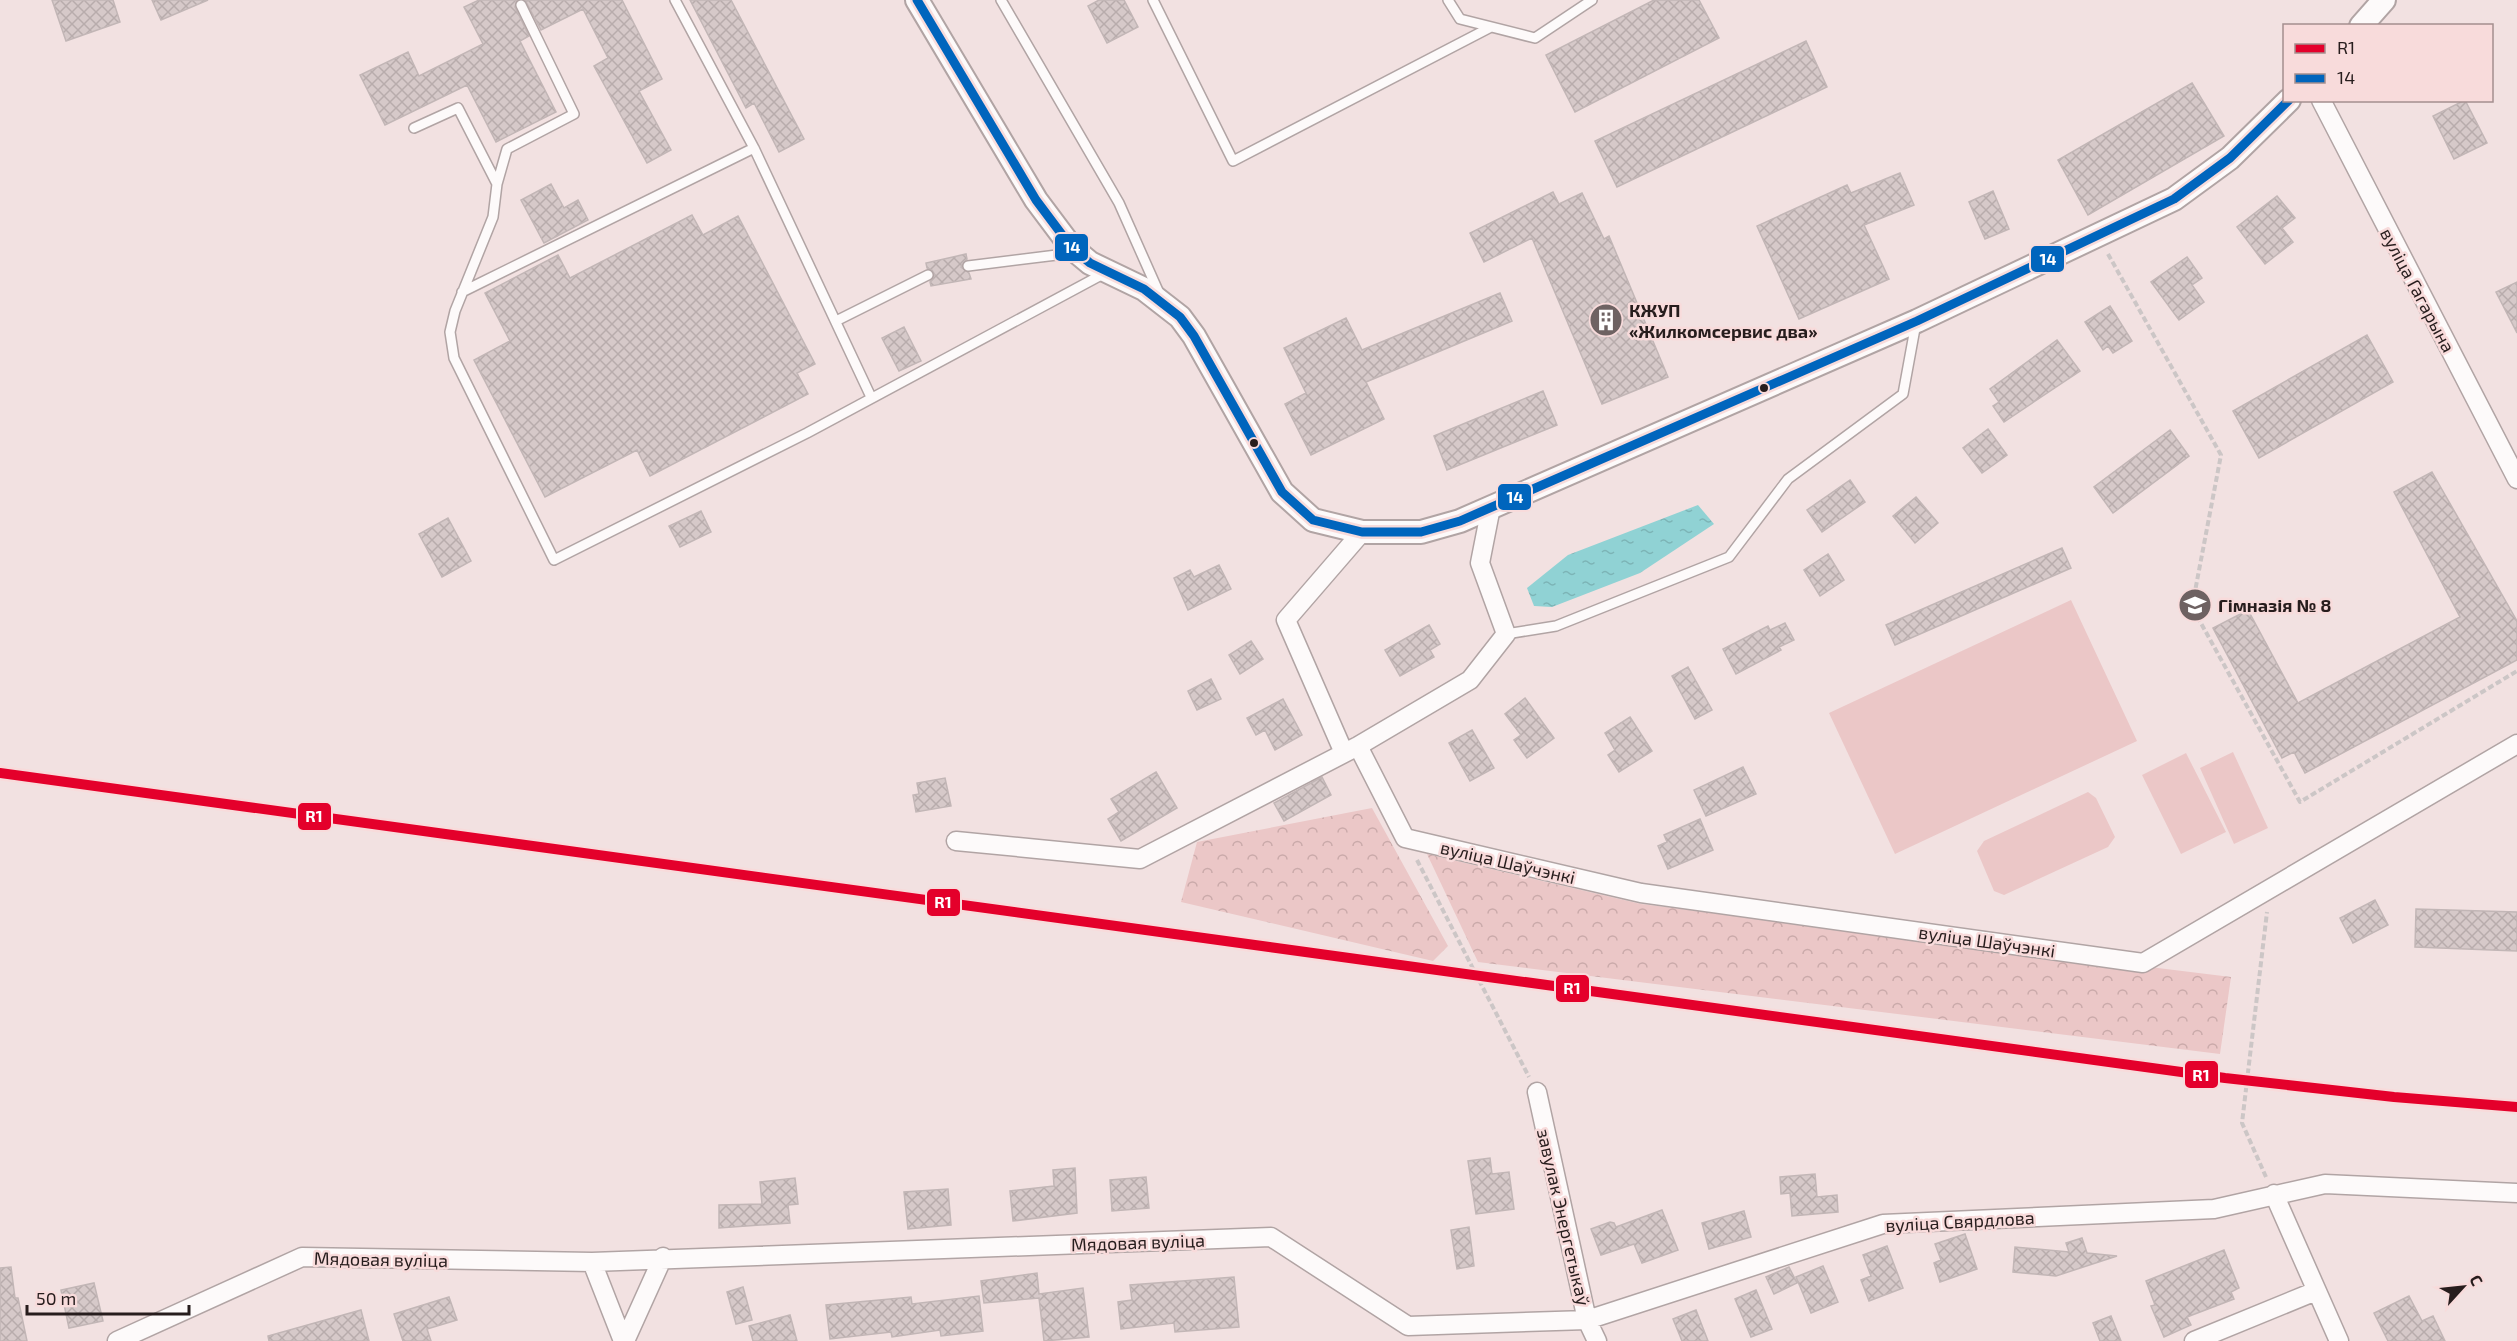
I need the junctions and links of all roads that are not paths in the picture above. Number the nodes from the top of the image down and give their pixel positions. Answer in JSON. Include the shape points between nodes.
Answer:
{"nodes":[{"id":1,"x":675,"y":0,"type":"edge"},
{"id":2,"x":917,"y":0,"type":"edge"},
{"id":3,"x":1001,"y":0,"type":"edge"},
{"id":4,"x":1153,"y":0,"type":"edge"},
{"id":5,"x":1448,"y":0,"type":"edge"},
{"id":6,"x":1592,"y":0,"type":"edge"},
{"id":7,"x":2384,"y":0,"type":"edge"},
{"id":8,"x":521,"y":5,"type":"dead end"},
{"id":9,"x":2363,"y":24,"type":"edge"},
{"id":10,"x":1491,"y":27,"type":"junction"},
{"id":11,"x":2287,"y":102,"type":"edge"},
{"id":12,"x":2322,"y":102,"type":"edge"},
{"id":13,"x":414,"y":128,"type":"dead end"},
{"id":14,"x":754,"y":148,"type":"junction"},
{"id":15,"x":497,"y":184,"type":"junction"},
{"id":16,"x":1077,"y":252,"type":"junction"},
{"id":17,"x":968,"y":266,"type":"dead end"},
{"id":18,"x":1107,"y":272,"type":"junction"},
{"id":19,"x":928,"y":274,"type":"dead end"},
{"id":20,"x":462,"y":292,"type":"junction"},
{"id":21,"x":1164,"y":303,"type":"junction"},
{"id":22,"x":836,"y":321,"type":"junction"},
{"id":23,"x":1917,"y":321,"type":"junction"},
{"id":24,"x":871,"y":397,"type":"junction"},
{"id":25,"x":2517,"y":479,"type":"edge"},
{"id":26,"x":1491,"y":507,"type":"junction"},
{"id":27,"x":1362,"y":532,"type":"junction"},
{"id":28,"x":1506,"y":634,"type":"junction"},
{"id":29,"x":2517,"y":744,"type":"edge"},
{"id":30,"x":1351,"y":749,"type":"junction"},
{"id":31,"x":956,"y":841,"type":"dead end"},
{"id":32,"x":1537,"y":1092,"type":"road end"},
{"id":33,"x":2517,"y":1193,"type":"edge"},
{"id":34,"x":2274,"y":1194,"type":"junction"},
{"id":35,"x":663,"y":1257,"type":"junction"},
{"id":36,"x":592,"y":1262,"type":"junction"},
{"id":37,"x":2316,"y":1291,"type":"junction"},
{"id":38,"x":1587,"y":1320,"type":"junction"},
{"id":39,"x":117,"y":1341,"type":"edge"},
{"id":40,"x":624,"y":1341,"type":"edge"},
{"id":41,"x":1597,"y":1341,"type":"edge"},
{"id":42,"x":2194,"y":1341,"type":"edge"},
{"id":43,"x":2339,"y":1341,"type":"edge"}],
"edges":[{"from":1,"to":14,"type":"lane"},
{"from":2,"to":16,"type":"street","via":[[1036,201]]},
{"from":3,"to":21,"type":"lane","via":[[1119,203]]},
{"from":4,"to":10,"type":"lane","via":[[1233,161]]},
{"from":5,"to":10,"type":"lane","via":[[1460,19]]},
{"from":6,"to":10,"type":"lane","via":[[1535,38]]},
{"from":7,"to":9,"type":"street"},
{"from":8,"to":15,"type":"lane","via":[[574,114],[507,149]]},
{"from":11,"to":23,"type":"street","via":[[2230,159],[2174,199]]},
{"from":12,"to":25,"type":"street","name":"вуліца Гагарына"},
{"from":13,"to":15,"type":"lane","via":[[458,108]]},
{"from":14,"to":20,"type":"lane"},
{"from":14,"to":22,"type":"lane"},
{"from":15,"to":20,"type":"lane","via":[[493,217]]},
{"from":16,"to":17,"type":"lane"},
{"from":16,"to":18,"type":"street"},
{"from":18,"to":21,"type":"street"},
{"from":18,"to":24,"type":"lane"},
{"from":19,"to":22,"type":"lane"},
{"from":20,"to":24,"type":"lane","via":[[450,332],[454,358],[554,560]]},
{"from":21,"to":27,"type":"street","via":[[1194,336],[1282,492],[1313,520]]},
{"from":22,"to":24,"type":"lane"},
{"from":23,"to":26,"type":"street"},
{"from":23,"to":28,"type":"lane","via":[[1903,394],[1788,479],[1729,556],[1556,626]]},
{"from":26,"to":27,"type":"street","via":[[1421,532]]},
{"from":26,"to":28,"type":"street","via":[[1480,563]]},
{"from":27,"to":30,"type":"street","via":[[1286,620]]},
{"from":28,"to":30,"type":"street","via":[[1470,680]]},
{"from":29,"to":30,"type":"street","name":"вуліца Шаўчэнкі","via":[[2143,963],[1641,893],[1405,838]]},
{"from":30,"to":31,"type":"street","via":[[1140,859]]},
{"from":32,"to":38,"type":"street","name":"завулак Энергетыкаў"},
{"from":33,"to":34,"type":"street","name":"вуліца Свярдлова","via":[[2325,1184]]},
{"from":34,"to":37,"type":"street"},
{"from":34,"to":38,"type":"street","name":"вуліца Свярдлова","via":[[2214,1209],[1883,1224]]},
{"from":35,"to":36,"type":"street","name":"Мядовая вуліца"},
{"from":35,"to":38,"type":"street","name":"Мядовая вуліца","via":[[1271,1237],[1408,1326]]},
{"from":35,"to":40,"type":"street"},
{"from":36,"to":39,"type":"street","name":"Мядовая вуліца","via":[[302,1257]]},
{"from":36,"to":40,"type":"street"},
{"from":37,"to":42,"type":"street"},
{"from":37,"to":43,"type":"street"},
{"from":38,"to":41,"type":"street","name":"завулак Энергетыкаў"}]}
